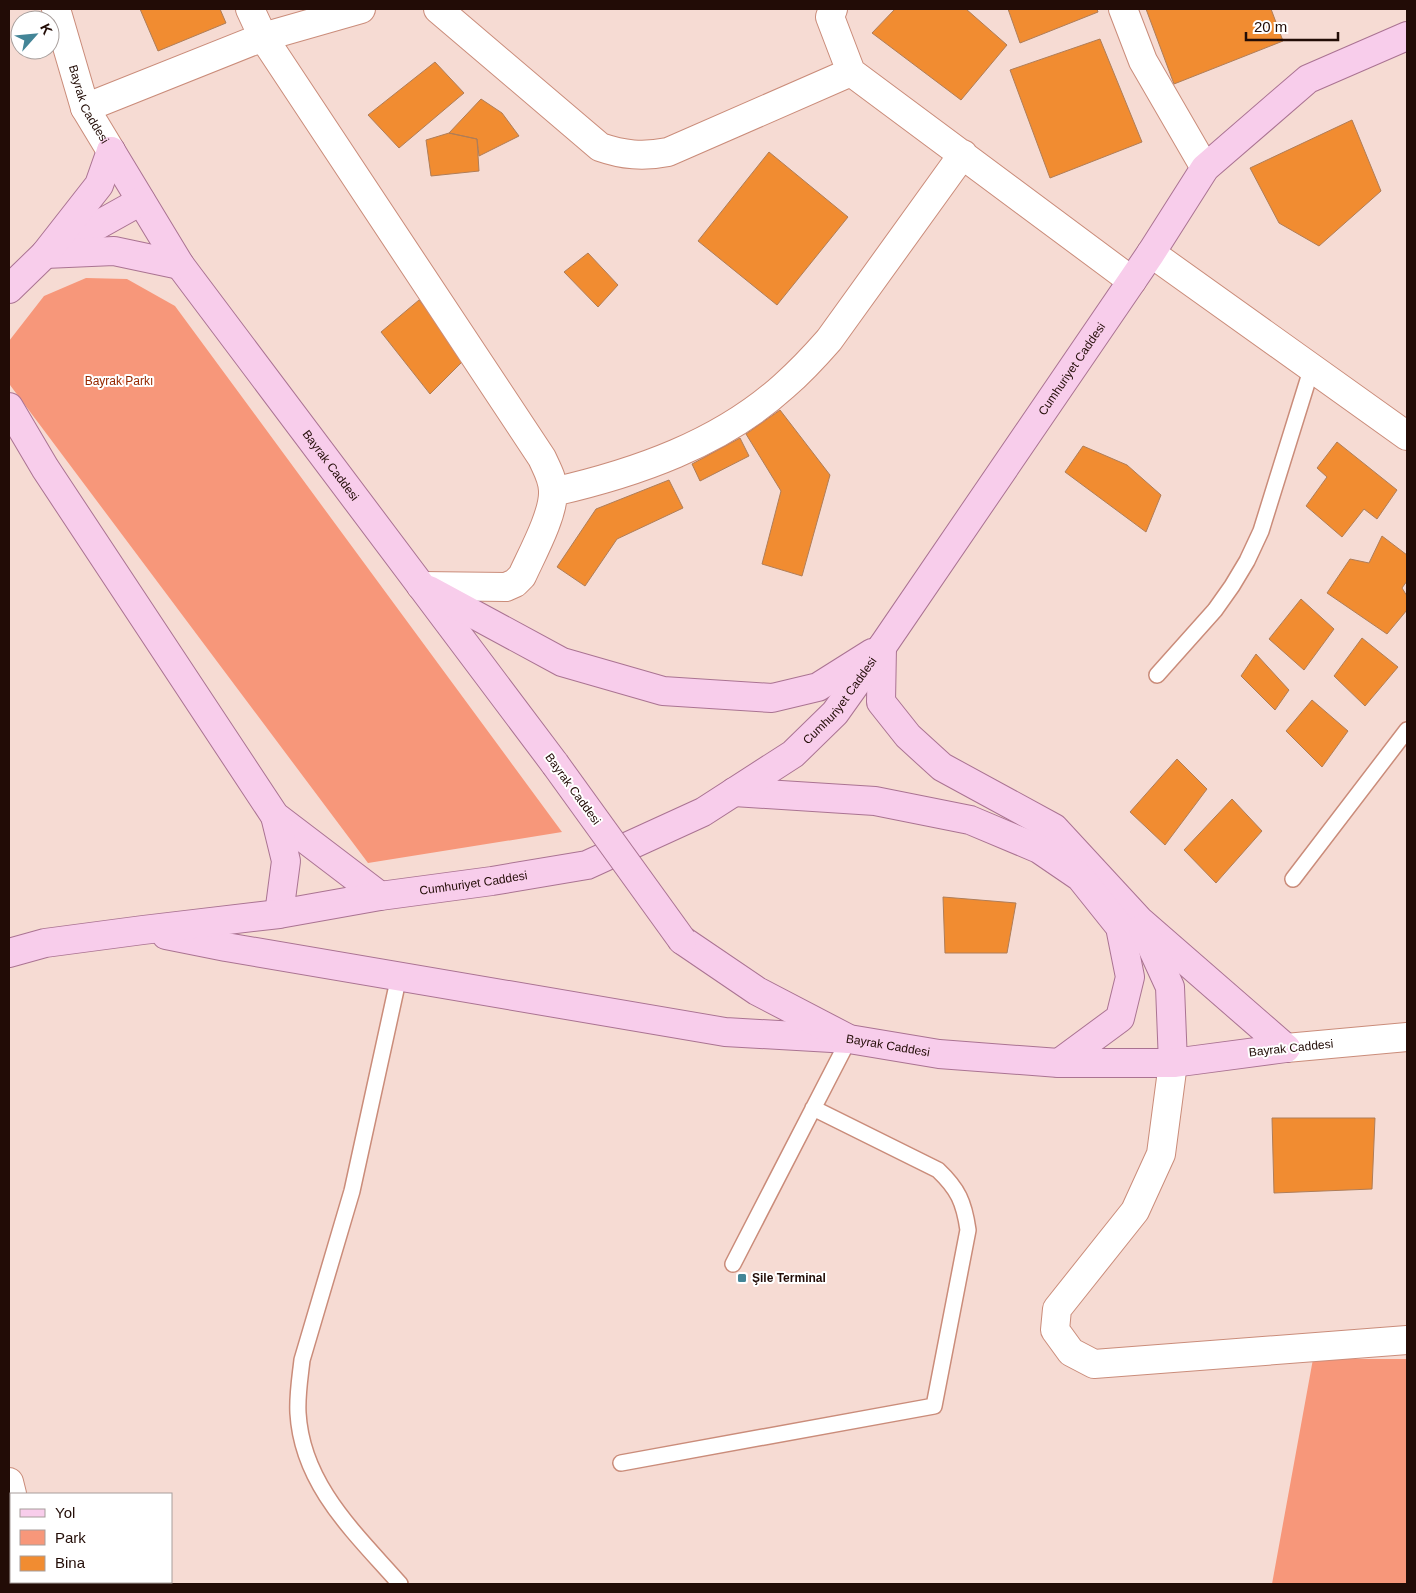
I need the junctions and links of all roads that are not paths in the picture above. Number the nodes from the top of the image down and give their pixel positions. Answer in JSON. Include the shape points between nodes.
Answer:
{"nodes":[{"id":1,"x":56,"y":9,"type":"edge"},
{"id":2,"x":250,"y":9,"type":"edge"},
{"id":3,"x":361,"y":9,"type":"edge"},
{"id":4,"x":438,"y":9,"type":"edge"},
{"id":5,"x":833,"y":9,"type":"edge"},
{"id":6,"x":1123,"y":9,"type":"edge"},
{"id":7,"x":1407,"y":36,"type":"edge"},
{"id":8,"x":263,"y":37,"type":"junction"},
{"id":9,"x":851,"y":72,"type":"junction"},
{"id":10,"x":86,"y":108,"type":"junction"},
{"id":11,"x":111,"y":151,"type":"junction"},
{"id":12,"x":963,"y":154,"type":"junction"},
{"id":13,"x":1205,"y":168,"type":"junction"},
{"id":14,"x":141,"y":201,"type":"junction"},
{"id":15,"x":1151,"y":253,"type":"junction"},
{"id":16,"x":45,"y":254,"type":"junction"},
{"id":17,"x":180,"y":265,"type":"junction"},
{"id":18,"x":1132,"y":281,"type":"junction"},
{"id":19,"x":9,"y":289,"type":"edge"},
{"id":20,"x":1312,"y":367,"type":"junction"},
{"id":21,"x":10,"y":415,"type":"edge"},
{"id":22,"x":1407,"y":436,"type":"edge"},
{"id":23,"x":553,"y":492,"type":"junction"},
{"id":24,"x":422,"y":586,"type":"junction"},
{"id":25,"x":882,"y":647,"type":"junction"},
{"id":26,"x":1157,"y":675,"type":"dead end"},
{"id":27,"x":1407,"y":730,"type":"edge"},
{"id":28,"x":734,"y":792,"type":"junction"},
{"id":29,"x":275,"y":816,"type":"junction"},
{"id":30,"x":1293,"y":879,"type":"dead end"},
{"id":31,"x":380,"y":896,"type":"junction"},
{"id":32,"x":279,"y":914,"type":"junction"},
{"id":33,"x":1139,"y":920,"type":"junction"},
{"id":34,"x":143,"y":930,"type":"junction"},
{"id":35,"x":9,"y":953,"type":"edge"},
{"id":36,"x":399,"y":976,"type":"junction"},
{"id":37,"x":1407,"y":1037,"type":"edge"},
{"id":38,"x":849,"y":1039,"type":"junction"},
{"id":39,"x":1286,"y":1048,"type":"junction"},
{"id":40,"x":1059,"y":1063,"type":"junction"},
{"id":41,"x":1172,"y":1063,"type":"junction"},
{"id":42,"x":813,"y":1108,"type":"junction"},
{"id":43,"x":733,"y":1264,"type":"dead end"},
{"id":44,"x":1407,"y":1340,"type":"edge"},
{"id":45,"x":621,"y":1463,"type":"dead end"},
{"id":46,"x":400,"y":1584,"type":"edge"}],
"edges":[{"from":1,"to":10,"type":"street","name":"Bayrak Caddesi"},
{"from":2,"to":8,"type":"street"},
{"from":3,"to":8,"type":"street"},
{"from":4,"to":9,"type":"street","via":[[600,147],[636,156],[668,152]]},
{"from":5,"to":9,"type":"street","via":[[830,17]]},
{"from":6,"to":13,"type":"street","via":[[1144,61]]},
{"from":7,"to":13,"type":"main road","name":"Cumhuriyet Caddesi","via":[[1308,79]]},
{"from":8,"to":10,"type":"street"},
{"from":8,"to":23,"type":"street","via":[[542,458]]},
{"from":9,"to":12,"type":"street"},
{"from":10,"to":11,"type":"street","name":"Bayrak Caddesi"},
{"from":11,"to":14,"type":"main road","name":"Bayrak Caddesi"},
{"from":11,"to":16,"type":"main road","via":[[99,186]]},
{"from":12,"to":18,"type":"street"},
{"from":12,"to":23,"type":"street","via":[[829,340],[783,387],[733,424],[672,455],[635,470]]},
{"from":13,"to":15,"type":"main road","name":"Cumhuriyet Caddesi"},
{"from":14,"to":16,"type":"main road"},
{"from":14,"to":17,"type":"main road","name":"Bayrak Caddesi"},
{"from":15,"to":18,"type":"main road","name":"Cumhuriyet Caddesi"},
{"from":15,"to":20,"type":"street"},
{"from":16,"to":17,"type":"main road","via":[[114,251]]},
{"from":16,"to":19,"type":"main road"},
{"from":17,"to":24,"type":"main road","name":"Bayrak Caddesi"},
{"from":18,"to":25,"type":"main road","name":"Cumhuriyet Caddesi"},
{"from":20,"to":22,"type":"street"},
{"from":20,"to":26,"type":"lane","via":[[1261,531],[1247,560],[1215,610]]},
{"from":21,"to":29,"type":"main road"},
{"from":23,"to":24,"type":"street","via":[[551,509],[522,576],[515,583],[490,588]]},
{"from":24,"to":25,"type":"main road","via":[[562,662],[663,691],[772,698],[818,687]]},
{"from":24,"to":38,"type":"main road","name":"Bayrak Caddesi","bridge":true,"via":[[682,940],[757,991]]},
{"from":25,"to":28,"type":"main road","name":"Cumhuriyet Caddesi","via":[[828,720],[793,754]]},
{"from":25,"to":33,"type":"main road","via":[[881,702],[908,736],[942,766],[1054,828]]},
{"from":27,"to":30,"type":"lane"},
{"from":28,"to":31,"type":"main road","name":"Cumhuriyet Caddesi","via":[[703,812],[587,865]]},
{"from":28,"to":40,"type":"main road","via":[[875,801],[970,820],[1039,849],[1080,877],[1120,927],[1130,977],[1120,1018]]},
{"from":29,"to":31,"type":"main road"},
{"from":29,"to":32,"type":"main road","via":[[286,861]]},
{"from":31,"to":32,"type":"main road","name":"Cumhuriyet Caddesi"},
{"from":32,"to":34,"type":"main road","name":"Cumhuriyet Caddesi"},
{"from":33,"to":39,"type":"main road"},
{"from":33,"to":41,"type":"main road","via":[[1170,987]]},
{"from":34,"to":35,"type":"main road","name":"Cumhuriyet Caddesi","via":[[45,943]]},
{"from":34,"to":36,"type":"main road"},
{"from":36,"to":38,"type":"main road","via":[[725,1032]]},
{"from":36,"to":46,"type":"lane","via":[[352,1191],[302,1360],[298,1406],[303,1442],[311,1468],[324,1493]]},
{"from":37,"to":39,"type":"street","name":"Bayrak Caddesi"},
{"from":38,"to":40,"type":"main road","name":"Bayrak Caddesi","via":[[939,1054]]},
{"from":38,"to":42,"type":"lane"},
{"from":39,"to":41,"type":"main road","name":"Bayrak Caddesi"},
{"from":40,"to":41,"type":"main road","name":"Bayrak Caddesi"},
{"from":41,"to":44,"type":"street","via":[[1161,1154],[1135,1211],[1057,1309],[1055,1330],[1071,1352],[1094,1364]]},
{"from":42,"to":43,"type":"lane"},
{"from":42,"to":45,"type":"lane","via":[[938,1170],[950,1181],[966,1212],[968,1230],[934,1406]]}]}
